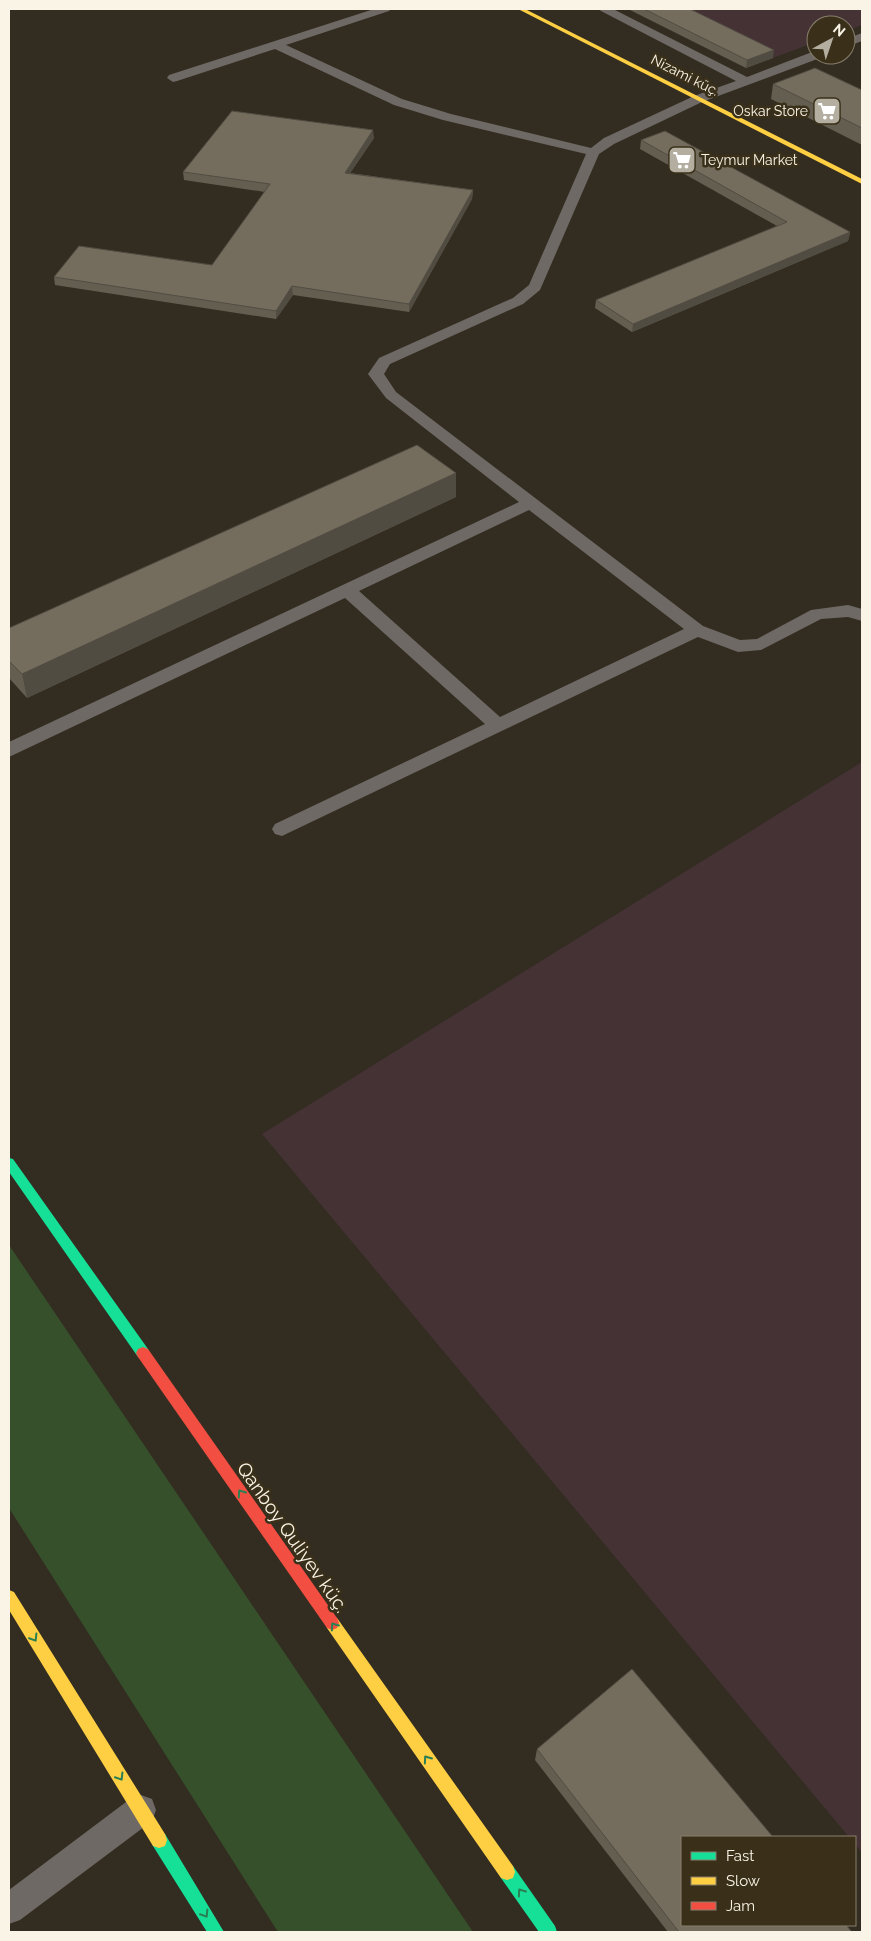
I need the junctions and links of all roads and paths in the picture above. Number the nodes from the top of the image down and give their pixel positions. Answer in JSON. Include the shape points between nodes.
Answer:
{"nodes":[{"id":1,"x":385,"y":9,"type":"edge"},
{"id":2,"x":521,"y":9,"type":"edge"},
{"id":3,"x":605,"y":9,"type":"edge"},
{"id":4,"x":276,"y":44,"type":"junction"},
{"id":5,"x":806,"y":59,"type":"edge"},
{"id":6,"x":173,"y":78,"type":"dead end"},
{"id":7,"x":746,"y":81,"type":"junction"},
{"id":8,"x":698,"y":99,"type":"junction"},
{"id":9,"x":594,"y":152,"type":"junction"},
{"id":10,"x":862,"y":182,"type":"edge"},
{"id":11,"x":530,"y":503,"type":"junction"},
{"id":12,"x":347,"y":590,"type":"junction"},
{"id":13,"x":862,"y":616,"type":"edge"},
{"id":14,"x":696,"y":630,"type":"junction"},
{"id":15,"x":498,"y":725,"type":"junction"},
{"id":16,"x":9,"y":750,"type":"edge"},
{"id":17,"x":282,"y":828,"type":"dead end"},
{"id":18,"x":9,"y":1163,"type":"edge"},
{"id":19,"x":9,"y":1597,"type":"edge"},
{"id":20,"x":141,"y":1810,"type":"junction"},
{"id":21,"x":9,"y":1909,"type":"edge"},
{"id":22,"x":216,"y":1932,"type":"edge"},
{"id":23,"x":548,"y":1932,"type":"edge"}],
"edges":[{"from":1,"to":4,"type":"lane"},
{"from":2,"to":8,"type":"street","name":"Nizami küç."},
{"from":3,"to":7,"type":"lane"},
{"from":4,"to":6,"type":"lane"},
{"from":4,"to":9,"type":"lane","via":[[398,102]]},
{"from":5,"to":7,"type":"lane"},
{"from":7,"to":8,"type":"lane"},
{"from":8,"to":9,"type":"lane","via":[[609,141]]},
{"from":8,"to":10,"type":"street","name":"Nizami küç."},
{"from":9,"to":11,"type":"lane","via":[[535,287],[518,301],[384,361],[376,374],[390,395]]},
{"from":11,"to":12,"type":"lane"},
{"from":11,"to":14,"type":"lane"},
{"from":12,"to":15,"type":"lane"},
{"from":12,"to":16,"type":"lane"},
{"from":13,"to":14,"type":"lane","via":[[848,611],[816,614],[761,644],[738,646]]},
{"from":14,"to":15,"type":"lane"},
{"from":15,"to":17,"type":"lane"},
{"from":23,"to":18,"type":"street","name":"Qanboy Quliyev küç.","one_way":true},
{"from":19,"to":20,"type":"street","one_way":true},
{"from":20,"to":21,"type":"lane"},
{"from":20,"to":22,"type":"street","one_way":true}]}
